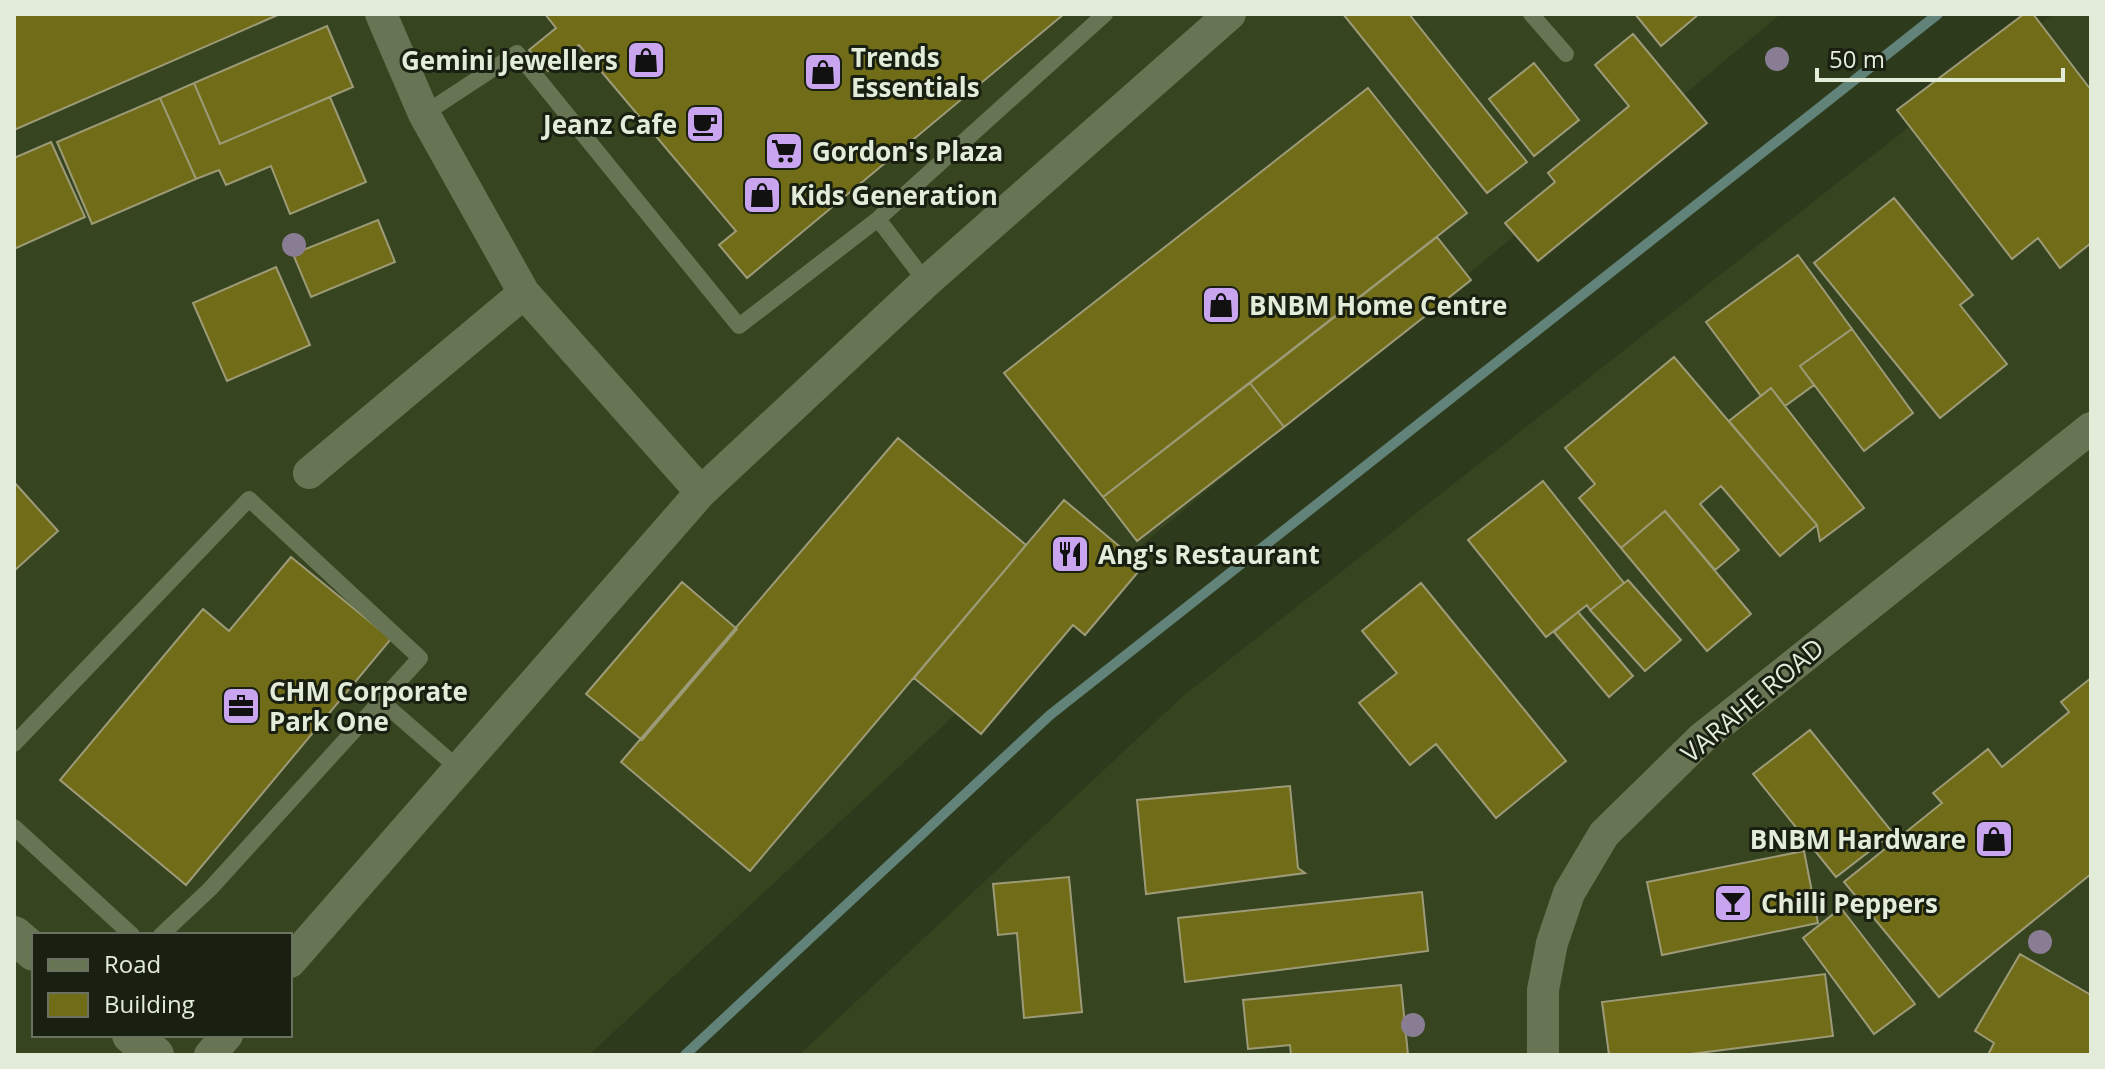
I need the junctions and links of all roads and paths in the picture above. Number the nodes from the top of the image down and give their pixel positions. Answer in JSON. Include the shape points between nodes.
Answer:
{"nodes":[{"id":1,"x":381,"y":14,"type":"edge"},
{"id":2,"x":1105,"y":14,"type":"edge"},
{"id":3,"x":1230,"y":14,"type":"edge"},
{"id":4,"x":1531,"y":14,"type":"edge"},
{"id":5,"x":1566,"y":54,"type":"dead end"},
{"id":6,"x":424,"y":114,"type":"junction"},
{"id":7,"x":878,"y":219,"type":"junction"},
{"id":8,"x":926,"y":282,"type":"junction"},
{"id":9,"x":524,"y":293,"type":"junction"},
{"id":10,"x":2091,"y":428,"type":"edge"},
{"id":11,"x":309,"y":473,"type":"dead end"},
{"id":12,"x":701,"y":492,"type":"junction"},
{"id":13,"x":381,"y":701,"type":"junction"},
{"id":14,"x":14,"y":744,"type":"edge"},
{"id":15,"x":458,"y":768,"type":"junction"},
{"id":16,"x":14,"y":827,"type":"edge"},
{"id":17,"x":130,"y":933,"type":"edge"},
{"id":18,"x":163,"y":933,"type":"edge"},
{"id":19,"x":14,"y":935,"type":"edge"},
{"id":20,"x":32,"y":950,"type":"edge"},
{"id":21,"x":292,"y":960,"type":"edge"},
{"id":22,"x":133,"y":1037,"type":"edge"},
{"id":23,"x":225,"y":1037,"type":"edge"},
{"id":24,"x":155,"y":1055,"type":"edge"},
{"id":25,"x":210,"y":1055,"type":"edge"},
{"id":26,"x":1543,"y":1055,"type":"edge"}],
"edges":[{"from":1,"to":6,"type":"street"},
{"from":2,"to":7,"type":"lane"},
{"from":3,"to":8,"type":"street"},
{"from":4,"to":5,"type":"lane"},
{"from":6,"to":7,"type":"lane","via":[[517,53],[739,326]]},
{"from":6,"to":9,"type":"street"},
{"from":7,"to":8,"type":"lane"},
{"from":8,"to":12,"type":"street"},
{"from":9,"to":11,"type":"street"},
{"from":9,"to":12,"type":"street"},
{"from":10,"to":26,"type":"street","name":"VARAHE ROAD","via":[[1702,738],[1604,834],[1569,893],[1552,943],[1543,990]]},
{"from":12,"to":15,"type":"street"},
{"from":13,"to":14,"type":"lane","via":[[420,658],[249,499]]},
{"from":13,"to":15,"type":"lane"},
{"from":13,"to":18,"type":"lane","via":[[210,889]]},
{"from":15,"to":21,"type":"street"},
{"from":16,"to":17,"type":"lane"},
{"from":19,"to":20,"type":"street"},
{"from":22,"to":24,"type":"street"},
{"from":23,"to":25,"type":"street"}]}
